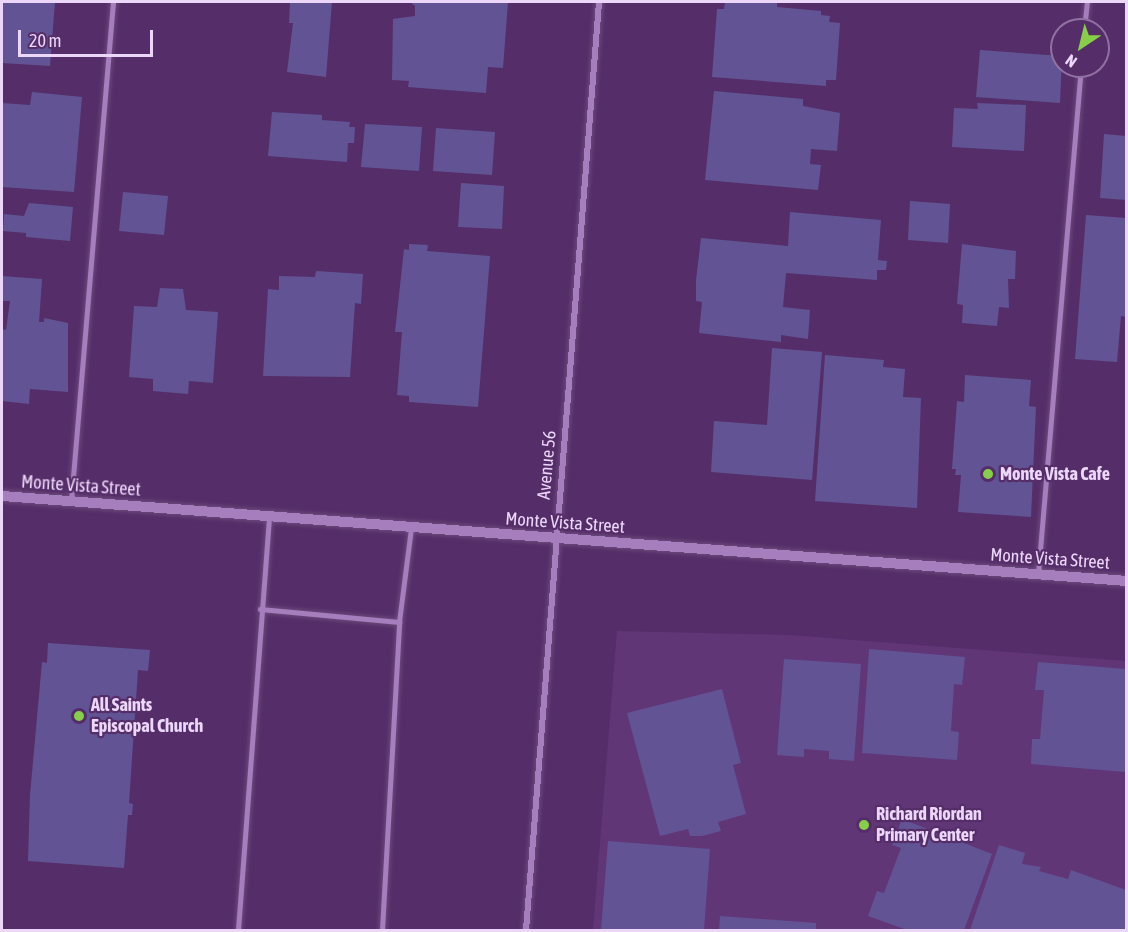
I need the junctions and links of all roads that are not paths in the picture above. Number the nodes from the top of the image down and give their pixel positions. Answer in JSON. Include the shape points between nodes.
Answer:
{"nodes":[{"id":1,"x":114,"y":2,"type":"edge"},
{"id":2,"x":599,"y":2,"type":"edge"},
{"id":3,"x":1087,"y":2,"type":"edge"},
{"id":4,"x":1085,"y":18,"type":"edge"},
{"id":5,"x":1080,"y":78,"type":"edge"},
{"id":6,"x":2,"y":496,"type":"edge"},
{"id":7,"x":71,"y":502,"type":"junction"},
{"id":8,"x":269,"y":516,"type":"junction"},
{"id":9,"x":411,"y":528,"type":"junction"},
{"id":10,"x":556,"y":538,"type":"junction"},
{"id":11,"x":1038,"y":574,"type":"junction"},
{"id":12,"x":1126,"y":581,"type":"edge"},
{"id":13,"x":260,"y":609,"type":"junction"},
{"id":14,"x":399,"y":622,"type":"junction"},
{"id":15,"x":238,"y":930,"type":"edge"},
{"id":16,"x":382,"y":930,"type":"edge"},
{"id":17,"x":526,"y":930,"type":"edge"}],
"edges":[{"from":1,"to":7,"type":"lane"},
{"from":2,"to":10,"type":"street","name":"Avenue 56"},
{"from":3,"to":4,"type":"lane"},
{"from":5,"to":11,"type":"lane"},
{"from":6,"to":7,"type":"street","name":"Monte Vista Street"},
{"from":7,"to":8,"type":"street","name":"Monte Vista Street"},
{"from":8,"to":9,"type":"street","name":"Monte Vista Street"},
{"from":8,"to":13,"type":"lane"},
{"from":9,"to":10,"type":"street","name":"Monte Vista Street"},
{"from":9,"to":14,"type":"lane"},
{"from":10,"to":11,"type":"street","name":"Monte Vista Street"},
{"from":10,"to":17,"type":"street","name":"Avenue 56"},
{"from":11,"to":12,"type":"street","name":"Monte Vista Street"},
{"from":13,"to":14,"type":"lane"},
{"from":13,"to":15,"type":"lane"},
{"from":14,"to":16,"type":"lane"}]}
